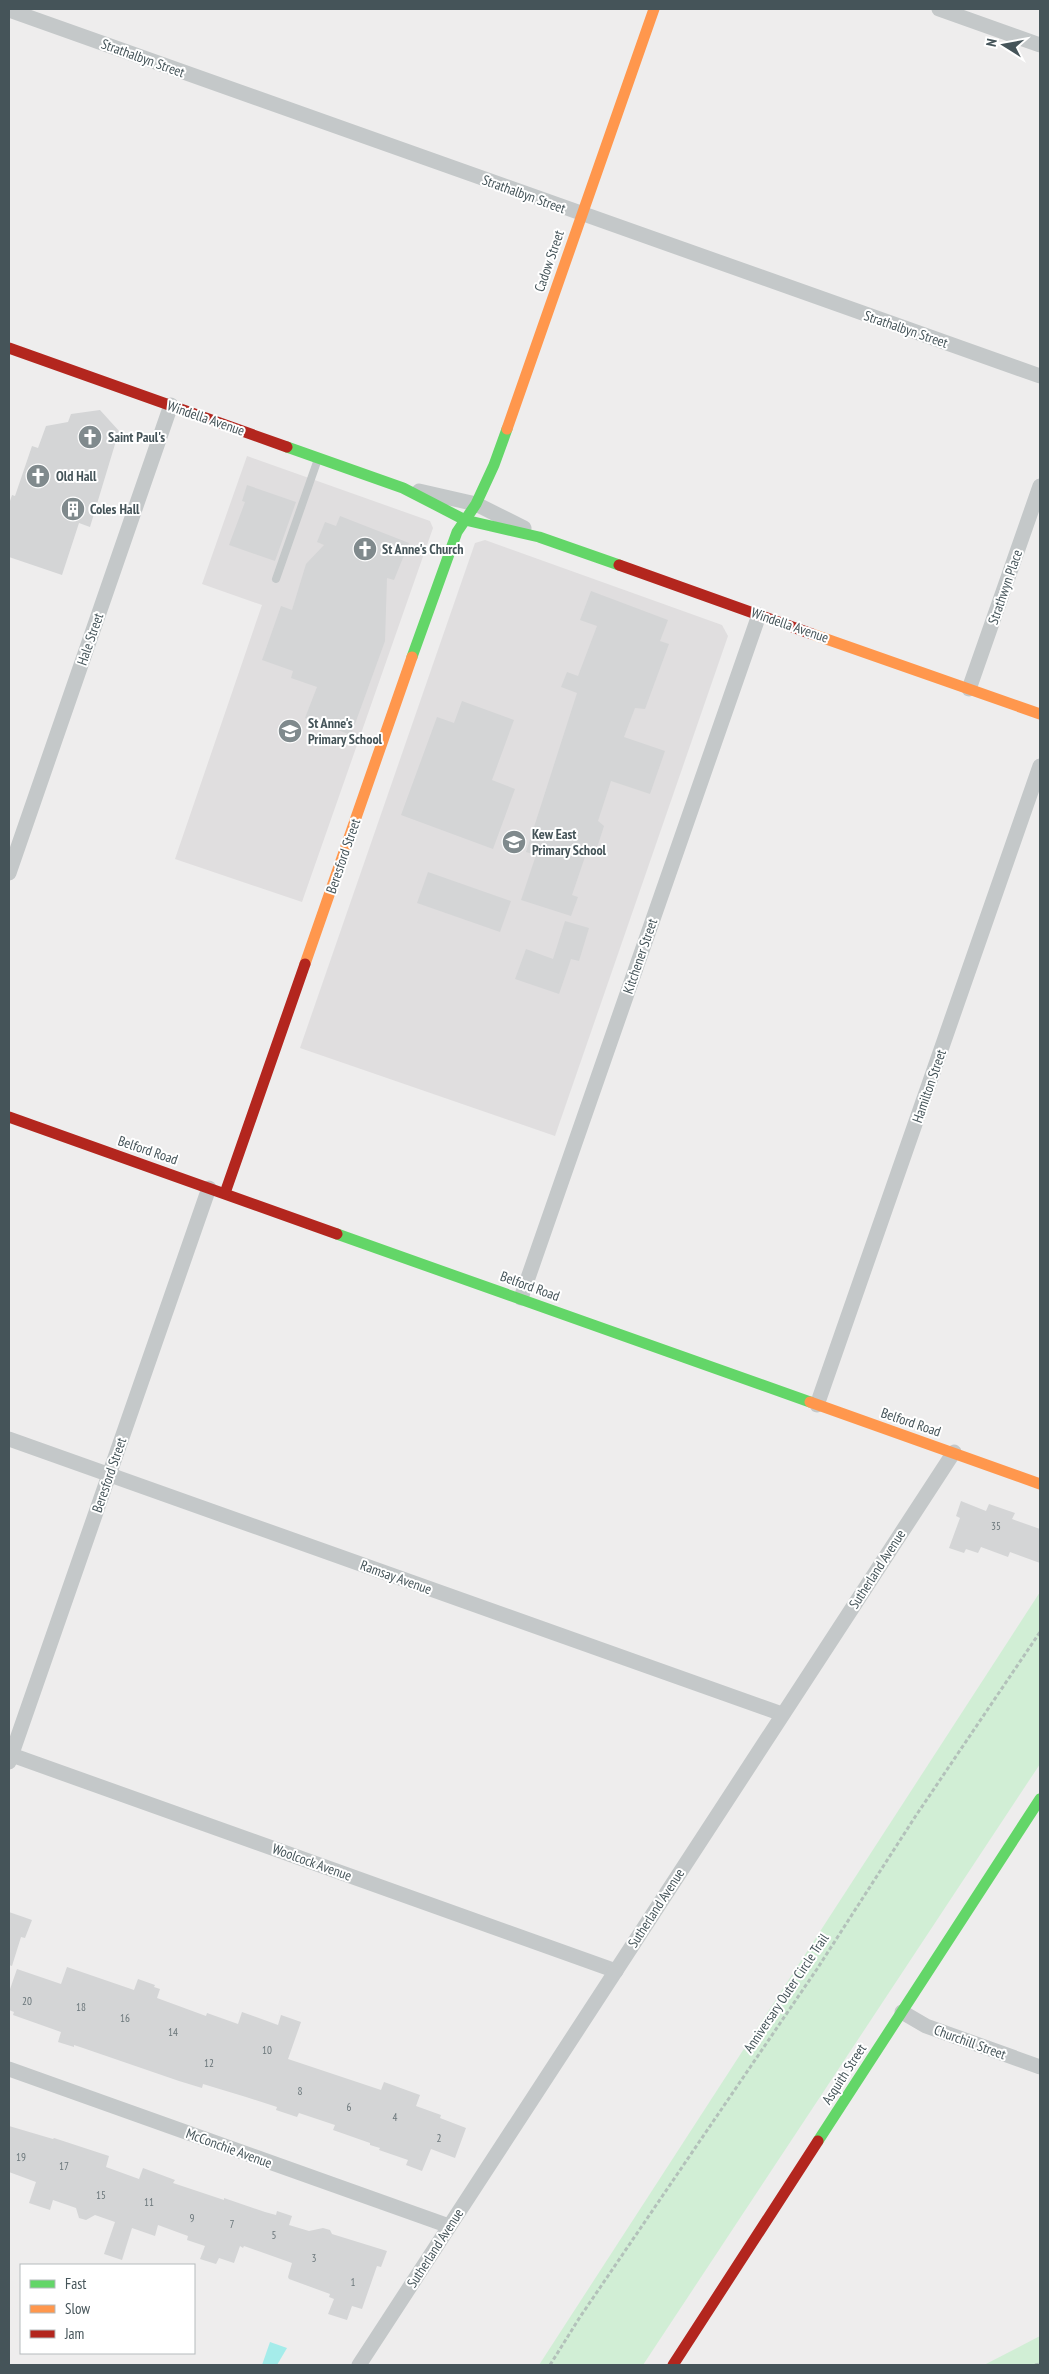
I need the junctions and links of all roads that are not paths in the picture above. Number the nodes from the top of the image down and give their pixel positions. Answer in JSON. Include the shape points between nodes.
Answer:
{"nodes":[{"id":1,"x":654,"y":9,"type":"edge"},
{"id":2,"x":939,"y":9,"type":"edge"},
{"id":3,"x":9,"y":10,"type":"edge"},
{"id":4,"x":1040,"y":45,"type":"edge"},
{"id":5,"x":581,"y":215,"type":"junction"},
{"id":6,"x":9,"y":348,"type":"edge"},
{"id":7,"x":1040,"y":376,"type":"edge"},
{"id":8,"x":171,"y":406,"type":"junction"},
{"id":9,"x":318,"y":457,"type":"junction"},
{"id":10,"x":1040,"y":486,"type":"edge"},
{"id":11,"x":403,"y":488,"type":"junction"},
{"id":12,"x":476,"y":504,"type":"junction"},
{"id":13,"x":465,"y":520,"type":"junction"},
{"id":14,"x":539,"y":537,"type":"junction"},
{"id":15,"x":276,"y":579,"type":"dead end"},
{"id":16,"x":759,"y":614,"type":"junction"},
{"id":17,"x":970,"y":688,"type":"junction"},
{"id":18,"x":1040,"y":714,"type":"edge"},
{"id":19,"x":1040,"y":766,"type":"edge"},
{"id":20,"x":9,"y":873,"type":"edge"},
{"id":21,"x":9,"y":1117,"type":"edge"},
{"id":22,"x":209,"y":1188,"type":"junction"},
{"id":23,"x":225,"y":1193,"type":"junction"},
{"id":24,"x":521,"y":1298,"type":"junction"},
{"id":25,"x":817,"y":1405,"type":"junction"},
{"id":26,"x":9,"y":1440,"type":"edge"},
{"id":27,"x":954,"y":1452,"type":"junction"},
{"id":28,"x":109,"y":1475,"type":"junction"},
{"id":29,"x":1040,"y":1484,"type":"edge"},
{"id":30,"x":782,"y":1714,"type":"junction"},
{"id":31,"x":10,"y":1757,"type":"edge"},
{"id":32,"x":1040,"y":1799,"type":"edge"},
{"id":33,"x":616,"y":1970,"type":"junction"},
{"id":34,"x":902,"y":2012,"type":"junction"},
{"id":35,"x":1040,"y":2067,"type":"edge"},
{"id":36,"x":9,"y":2069,"type":"edge"},
{"id":37,"x":449,"y":2226,"type":"junction"},
{"id":38,"x":359,"y":2365,"type":"edge"},
{"id":39,"x":673,"y":2365,"type":"edge"}],
"edges":[{"from":1,"to":5,"type":"street","name":"Cadow Street"},
{"from":2,"to":4,"type":"street"},
{"from":3,"to":5,"type":"street","name":"Strathalbyn Street"},
{"from":5,"to":7,"type":"street","name":"Strathalbyn Street"},
{"from":5,"to":12,"type":"street","name":"Cadow Street","via":[[494,465]]},
{"from":6,"to":8,"type":"street","name":"Windella Avenue"},
{"from":8,"to":9,"type":"street","name":"Windella Avenue"},
{"from":8,"to":20,"type":"street","name":"Hale Street"},
{"from":9,"to":11,"type":"street","name":"Windella Avenue"},
{"from":9,"to":15,"type":"lane"},
{"from":10,"to":17,"type":"street","name":"Strathwyn Place"},
{"from":11,"to":12,"type":"street","name":"Windella Avenue"},
{"from":11,"to":13,"type":"street","name":"Windella Avenue"},
{"from":12,"to":13,"type":"street","name":"Cadow Street"},
{"from":12,"to":14,"type":"street","name":"Windella Avenue"},
{"from":13,"to":14,"type":"street","name":"Windella Avenue"},
{"from":13,"to":23,"type":"street","name":"Beresford Street","via":[[450,549]]},
{"from":14,"to":16,"type":"street","name":"Windella Avenue"},
{"from":16,"to":17,"type":"street","name":"Windella Avenue"},
{"from":16,"to":24,"type":"street","name":"Kitchener Street"},
{"from":17,"to":18,"type":"street","name":"Windella Avenue"},
{"from":19,"to":25,"type":"street","name":"Hamilton Street"},
{"from":21,"to":22,"type":"street","name":"Belford Road"},
{"from":22,"to":23,"type":"street","name":"Belford Road"},
{"from":22,"to":28,"type":"street","name":"Beresford Street"},
{"from":23,"to":24,"type":"street","name":"Belford Road"},
{"from":24,"to":25,"type":"street","name":"Belford Road"},
{"from":25,"to":27,"type":"street","name":"Belford Road"},
{"from":26,"to":28,"type":"street","name":"Ramsay Avenue"},
{"from":27,"to":29,"type":"street","name":"Belford Road"},
{"from":27,"to":30,"type":"street","name":"Sutherland Avenue"},
{"from":28,"to":30,"type":"street","name":"Ramsay Avenue"},
{"from":28,"to":31,"type":"street","name":"Beresford Street"},
{"from":30,"to":33,"type":"street","name":"Sutherland Avenue"},
{"from":31,"to":33,"type":"street","name":"Woolcock Avenue"},
{"from":32,"to":34,"type":"street","name":"Asquith Street"},
{"from":33,"to":37,"type":"street","name":"Sutherland Avenue"},
{"from":34,"to":35,"type":"street","name":"Churchill Street","via":[[926,2026]]},
{"from":34,"to":39,"type":"street","name":"Asquith Street"},
{"from":36,"to":37,"type":"street","name":"McConchie Avenue"},
{"from":37,"to":38,"type":"street","name":"Sutherland Avenue"}]}
